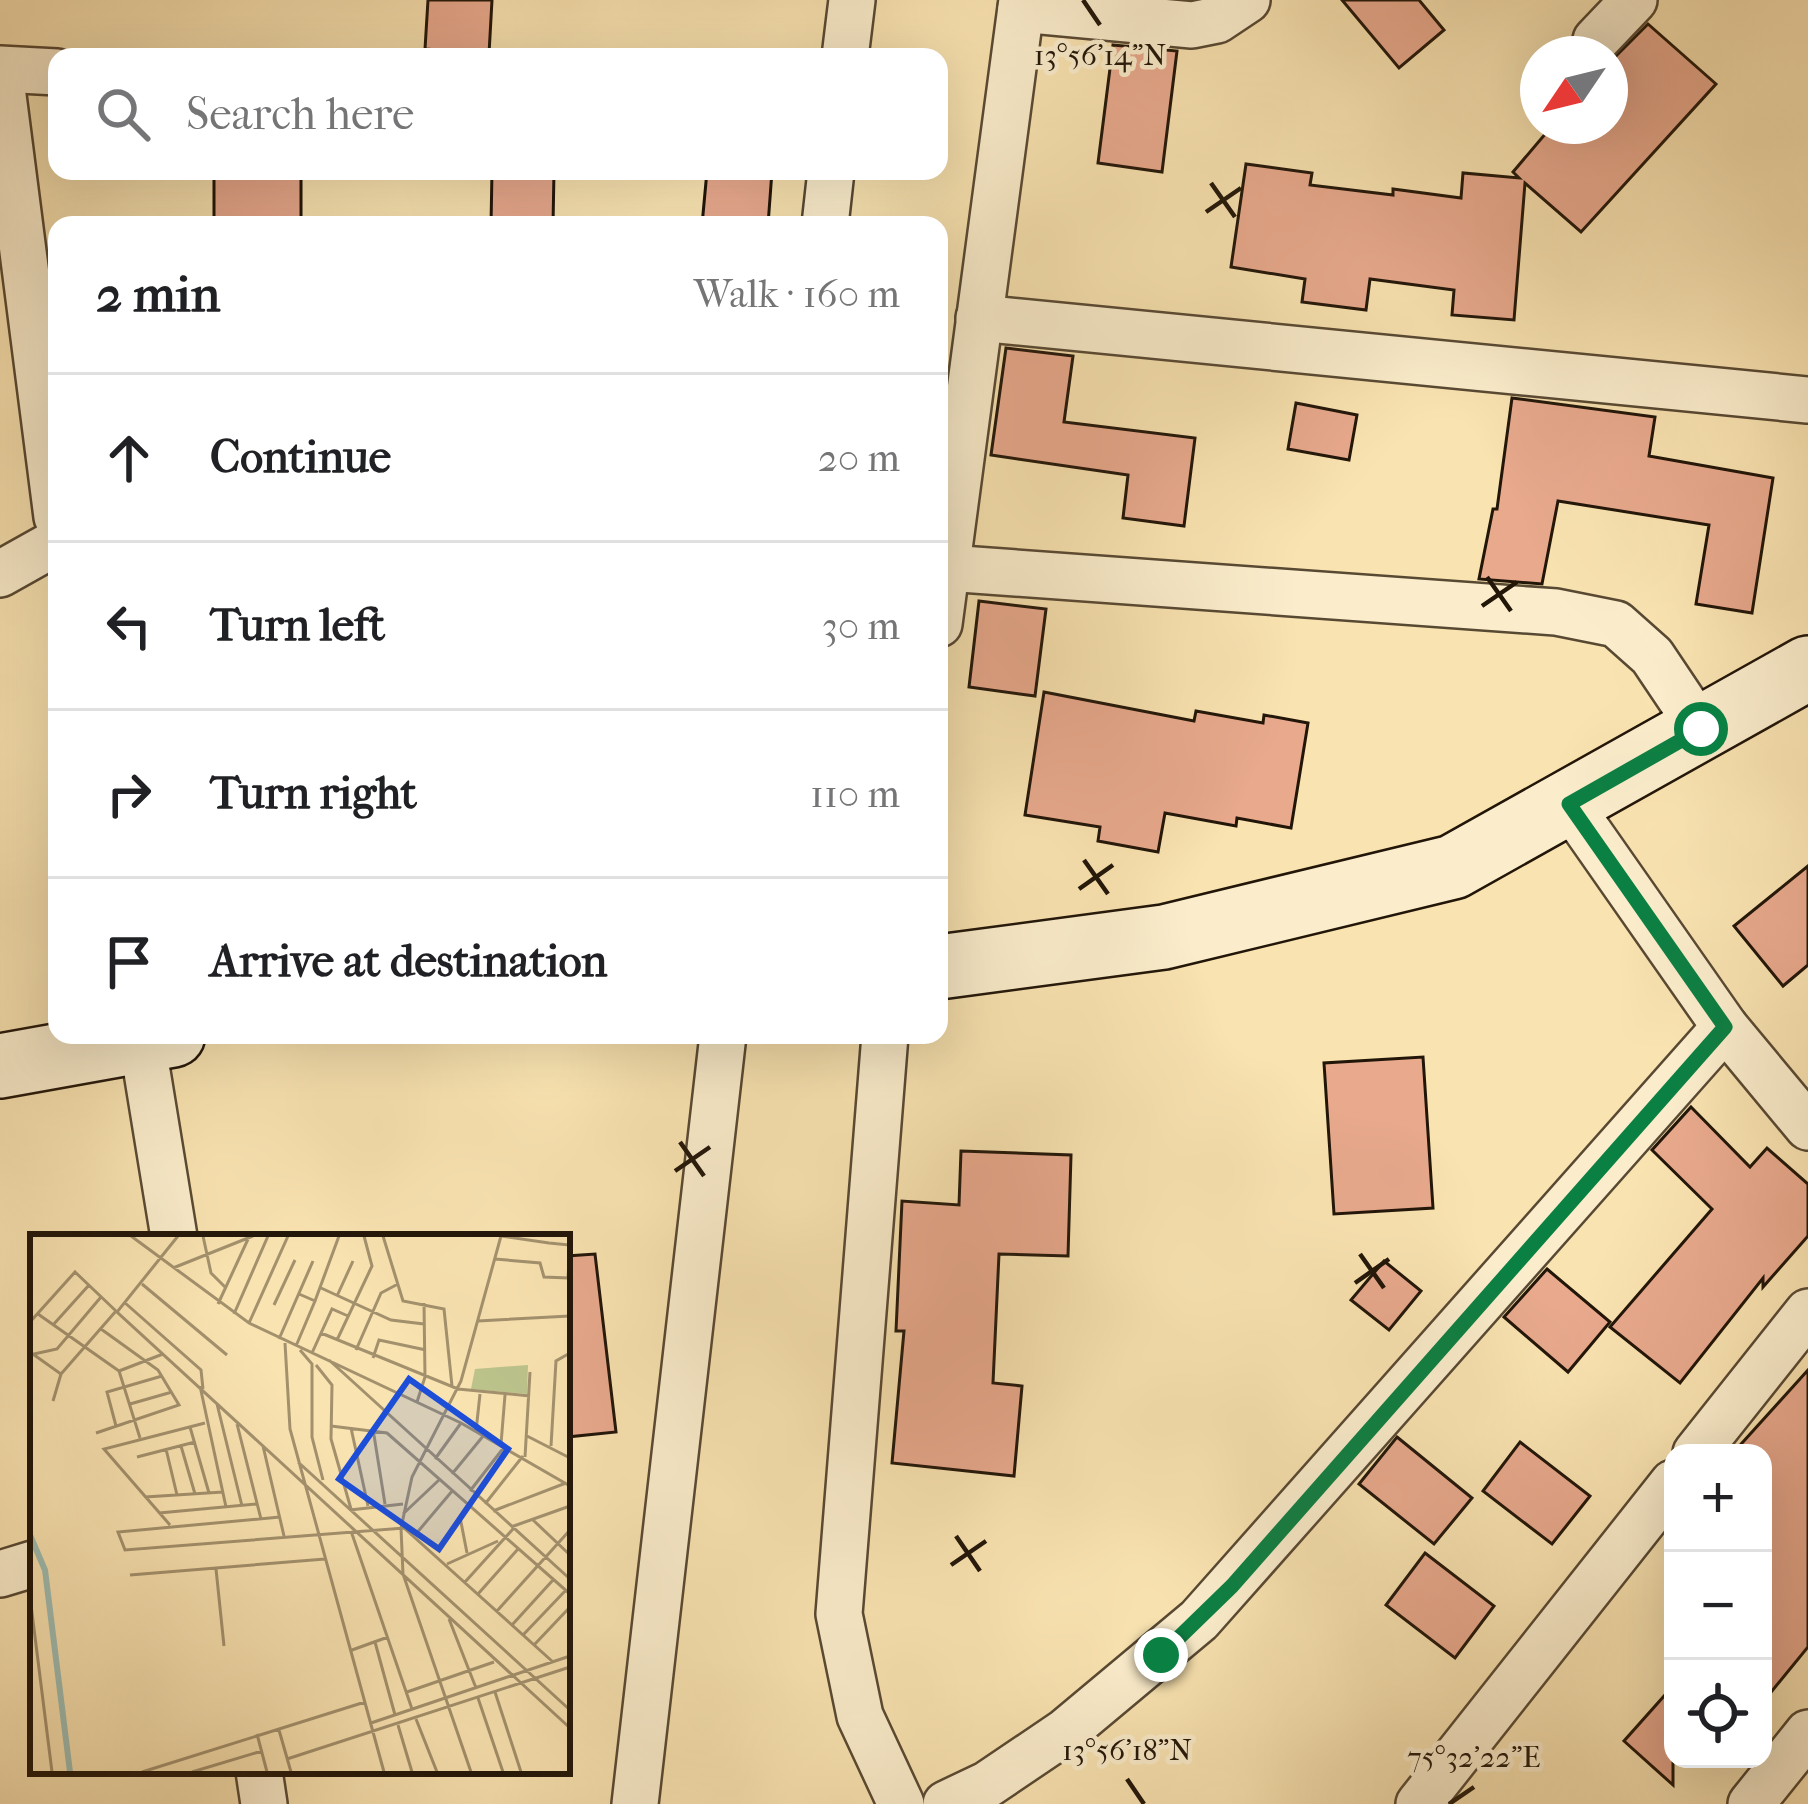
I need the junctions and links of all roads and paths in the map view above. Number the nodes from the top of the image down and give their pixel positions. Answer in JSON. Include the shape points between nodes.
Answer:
{"nodes":[{"id":1,"x":852,"y":0,"type":"edge"},
{"id":2,"x":1247,"y":0,"type":"edge"},
{"id":3,"x":1634,"y":0,"type":"edge"},
{"id":4,"x":1021,"y":5,"type":"edge"},
{"id":5,"x":1600,"y":36,"type":"edge"},
{"id":6,"x":846,"y":48,"type":"edge"},
{"id":7,"x":0,"y":70,"type":"edge"},
{"id":8,"x":48,"y":72,"type":"edge"},
{"id":9,"x":4,"y":138,"type":"edge"},
{"id":10,"x":831,"y":180,"type":"edge"},
{"id":11,"x":826,"y":216,"type":"edge"},
{"id":12,"x":980,"y":318,"type":"junction"},
{"id":13,"x":48,"y":397,"type":"edge"},
{"id":14,"x":1808,"y":400,"type":"edge"},
{"id":15,"x":948,"y":532,"type":"edge"},
{"id":16,"x":48,"y":547,"type":"edge"},
{"id":17,"x":948,"y":566,"type":"edge"},
{"id":18,"x":0,"y":574,"type":"edge"},
{"id":19,"x":1808,"y":668,"type":"edge"},
{"id":20,"x":1701,"y":729,"type":"junction"},
{"id":21,"x":1569,"y":804,"type":"junction"},
{"id":22,"x":948,"y":966,"type":"edge"},
{"id":23,"x":1725,"y":1027,"type":"junction"},
{"id":24,"x":111,"y":1044,"type":"edge"},
{"id":25,"x":153,"y":1044,"type":"edge"},
{"id":26,"x":721,"y":1044,"type":"edge"},
{"id":27,"x":884,"y":1044,"type":"edge"},
{"id":28,"x":0,"y":1066,"type":"edge"},
{"id":29,"x":1808,"y":1127,"type":"edge"},
{"id":30,"x":174,"y":1234,"type":"edge"},
{"id":31,"x":1808,"y":1312,"type":"edge"},
{"id":32,"x":1703,"y":1444,"type":"edge"},
{"id":33,"x":1664,"y":1494,"type":"edge"},
{"id":34,"x":30,"y":1565,"type":"edge"},
{"id":35,"x":0,"y":1574,"type":"edge"},
{"id":36,"x":1808,"y":1733,"type":"edge"},
{"id":37,"x":259,"y":1774,"type":"edge"},
{"id":38,"x":264,"y":1804,"type":"edge"},
{"id":39,"x":635,"y":1804,"type":"edge"},
{"id":40,"x":901,"y":1804,"type":"edge"},
{"id":41,"x":946,"y":1804,"type":"edge"},
{"id":42,"x":1418,"y":1804,"type":"edge"},
{"id":43,"x":1751,"y":1804,"type":"edge"}],
"edges":[{"from":1,"to":6,"type":"street"},
{"from":2,"to":4,"type":"street","via":[[1192,25]]},
{"from":3,"to":5,"type":"street"},
{"from":4,"to":12,"type":"street"},
{"from":7,"to":8,"type":"street"},
{"from":7,"to":9,"type":"street"},
{"from":9,"to":13,"type":"street"},
{"from":10,"to":11,"type":"street"},
{"from":12,"to":14,"type":"street"},
{"from":12,"to":15,"type":"street"},
{"from":16,"to":18,"type":"street"},
{"from":17,"to":20,"type":"street","via":[[1556,612],[1616,624],[1652,656]]},
{"from":19,"to":20,"type":"main road"},
{"from":20,"to":21,"type":"main road"},
{"from":21,"to":22,"type":"main road","via":[[1453,868],[1164,938]]},
{"from":21,"to":23,"type":"street"},
{"from":23,"to":29,"type":"street"},
{"from":23,"to":41,"type":"street","via":[[1198,1621],[1065,1732]]},
{"from":24,"to":28,"type":"main road"},
{"from":25,"to":30,"type":"street"},
{"from":26,"to":39,"type":"street"},
{"from":27,"to":40,"type":"street","via":[[839,1614],[860,1716]]},
{"from":31,"to":32,"type":"street"},
{"from":33,"to":42,"type":"street"},
{"from":34,"to":35,"type":"street"},
{"from":36,"to":43,"type":"street"},
{"from":37,"to":38,"type":"street"}]}
